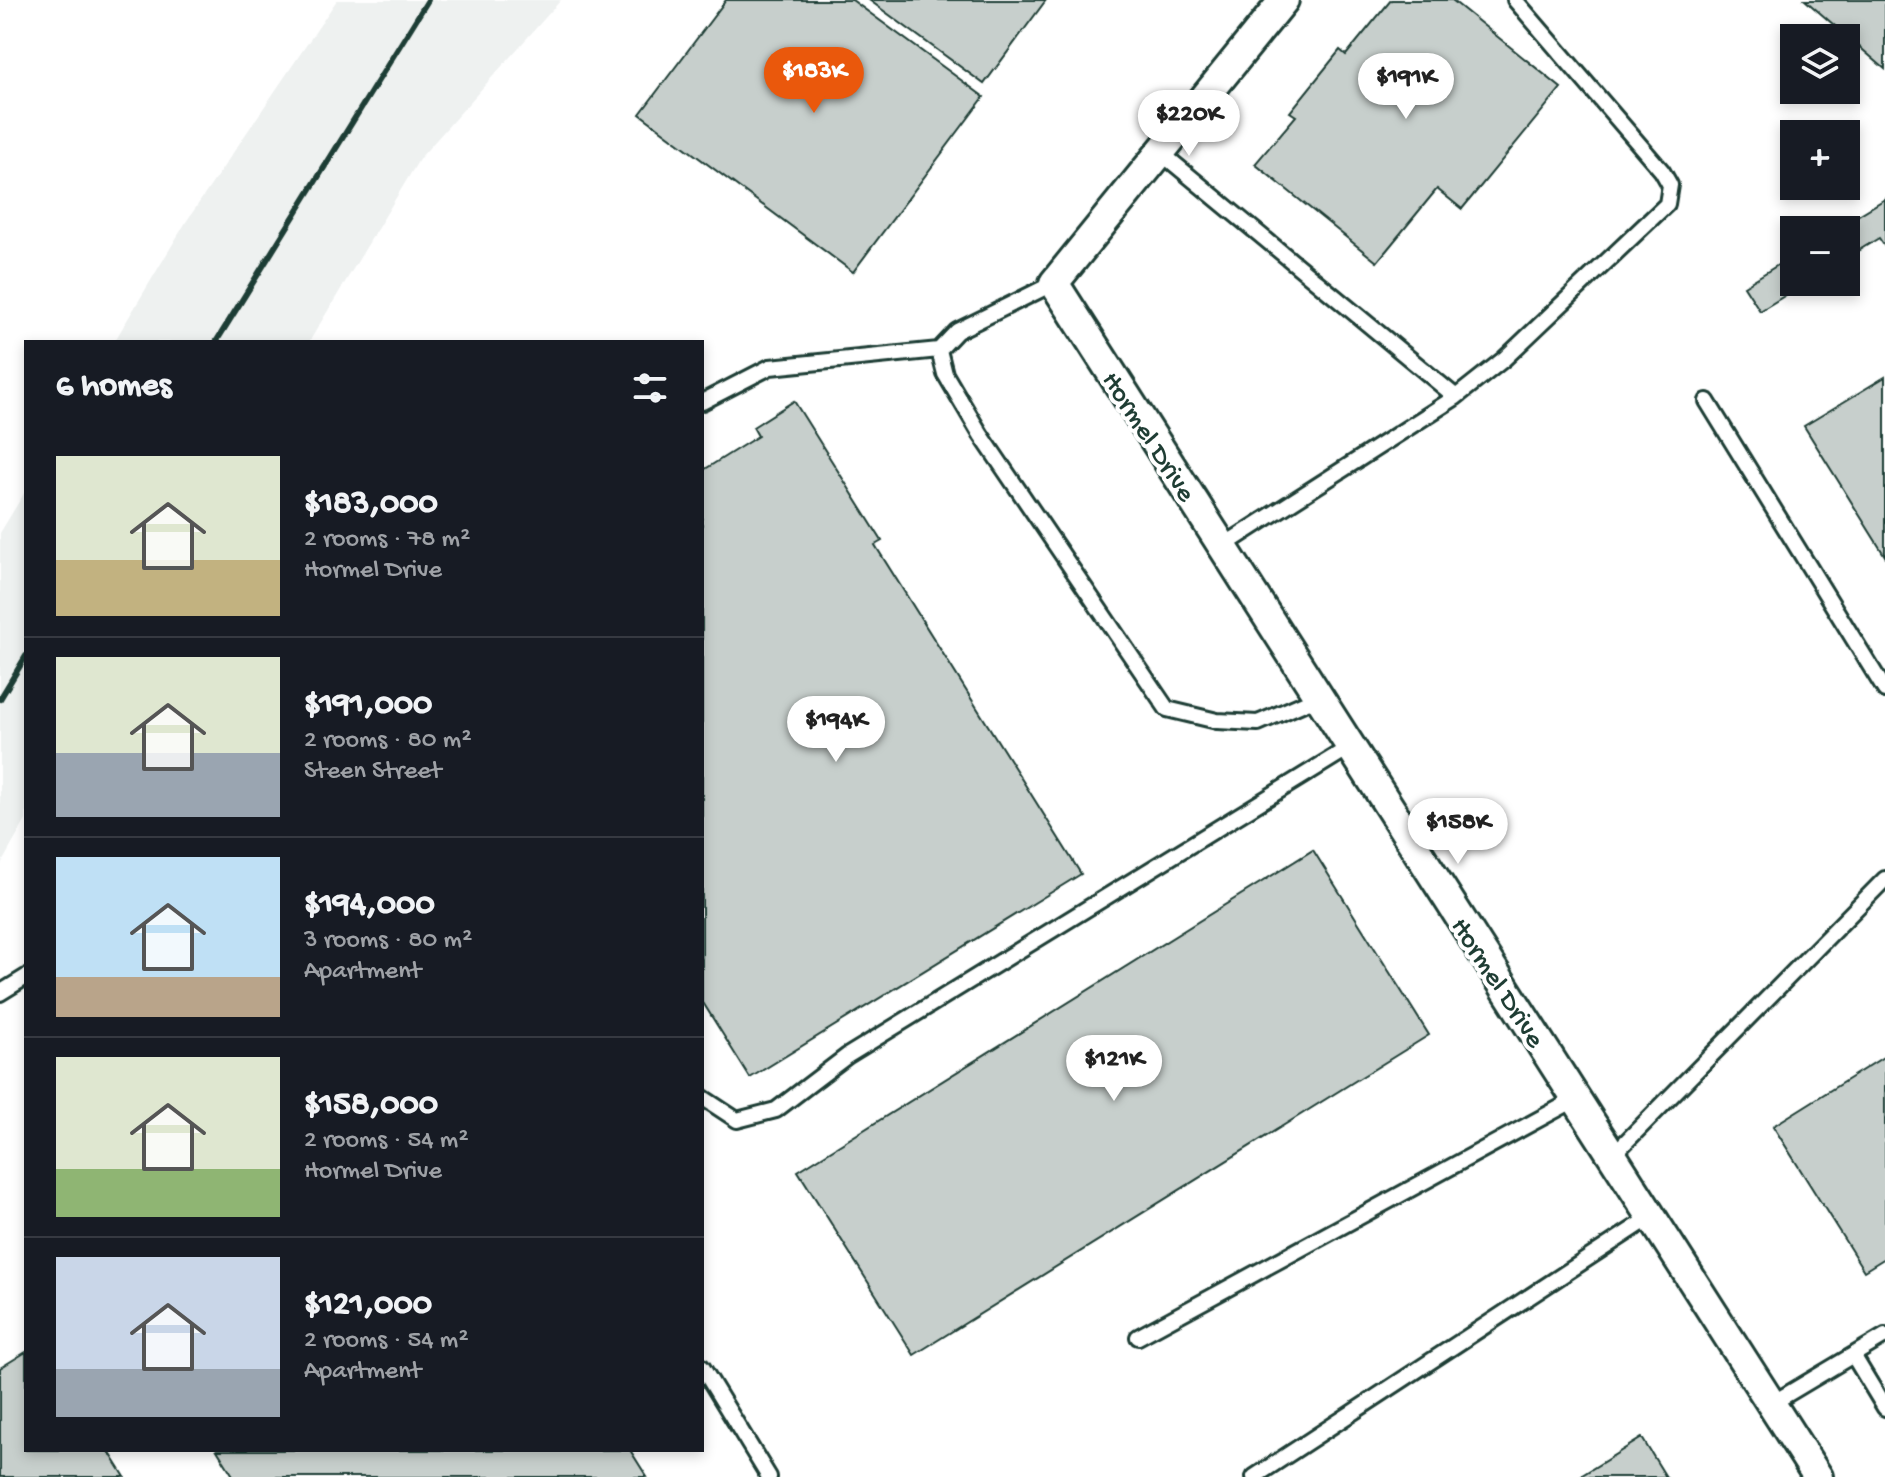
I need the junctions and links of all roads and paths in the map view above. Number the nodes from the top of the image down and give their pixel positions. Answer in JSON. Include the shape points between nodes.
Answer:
{"nodes":[{"id":1,"x":1284,"y":0,"type":"edge"},
{"id":2,"x":1515,"y":0,"type":"edge"},
{"id":3,"x":1160,"y":152,"type":"junction"},
{"id":4,"x":1054,"y":283,"type":"junction"},
{"id":5,"x":939,"y":350,"type":"junction"},
{"id":6,"x":1456,"y":397,"type":"junction"},
{"id":7,"x":704,"y":401,"type":"edge"},
{"id":8,"x":1707,"y":401,"type":"dead end"},
{"id":9,"x":1223,"y":546,"type":"junction"},
{"id":10,"x":1885,"y":690,"type":"edge"},
{"id":11,"x":1318,"y":697,"type":"junction"},
{"id":12,"x":1350,"y":747,"type":"junction"},
{"id":13,"x":1885,"y":879,"type":"edge"},
{"id":14,"x":24,"y":978,"type":"edge"},
{"id":15,"x":0,"y":993,"type":"edge"},
{"id":16,"x":704,"y":1098,"type":"edge"},
{"id":17,"x":1576,"y":1099,"type":"junction"},
{"id":18,"x":1612,"y":1156,"type":"junction"},
{"id":19,"x":1651,"y":1217,"type":"junction"},
{"id":20,"x":1885,"y":1336,"type":"edge"},
{"id":21,"x":1138,"y":1337,"type":"dead end"},
{"id":22,"x":1853,"y":1355,"type":"junction"},
{"id":23,"x":704,"y":1370,"type":"edge"},
{"id":24,"x":1771,"y":1404,"type":"junction"},
{"id":25,"x":1885,"y":1408,"type":"edge"},
{"id":26,"x":769,"y":1477,"type":"edge"},
{"id":27,"x":1254,"y":1477,"type":"edge"},
{"id":28,"x":1818,"y":1477,"type":"edge"}],
"edges":[{"from":1,"to":3,"type":"street"},
{"from":2,"to":6,"type":"lane","via":[[1670,185],[1667,204],[1504,359]]},
{"from":3,"to":4,"type":"street"},
{"from":3,"to":6,"type":"lane"},
{"from":4,"to":5,"type":"lane","via":[[957,331]]},
{"from":4,"to":9,"type":"street","name":"Hormel Drive"},
{"from":5,"to":7,"type":"lane","via":[[770,367]]},
{"from":5,"to":11,"type":"lane","via":[[945,374],[981,435],[1167,709],[1217,721],[1258,723]]},
{"from":6,"to":9,"type":"lane"},
{"from":8,"to":10,"type":"lane"},
{"from":9,"to":11,"type":"street","name":"Hormel Drive"},
{"from":11,"to":12,"type":"street","name":"Hormel Drive"},
{"from":12,"to":16,"type":"lane","via":[[847,1056],[776,1110],[737,1120]]},
{"from":12,"to":17,"type":"street","name":"Hormel Drive"},
{"from":13,"to":18,"type":"lane"},
{"from":14,"to":15,"type":"lane"},
{"from":17,"to":18,"type":"street","name":"Hormel Drive"},
{"from":17,"to":21,"type":"lane"},
{"from":18,"to":19,"type":"street","name":"Hormel Drive"},
{"from":19,"to":24,"type":"street","name":"Hormel Drive"},
{"from":19,"to":27,"type":"lane"},
{"from":20,"to":22,"type":"lane"},
{"from":22,"to":24,"type":"lane"},
{"from":22,"to":25,"type":"lane"},
{"from":23,"to":26,"type":"lane"},
{"from":24,"to":28,"type":"street","name":"Hormel Drive"}]}
